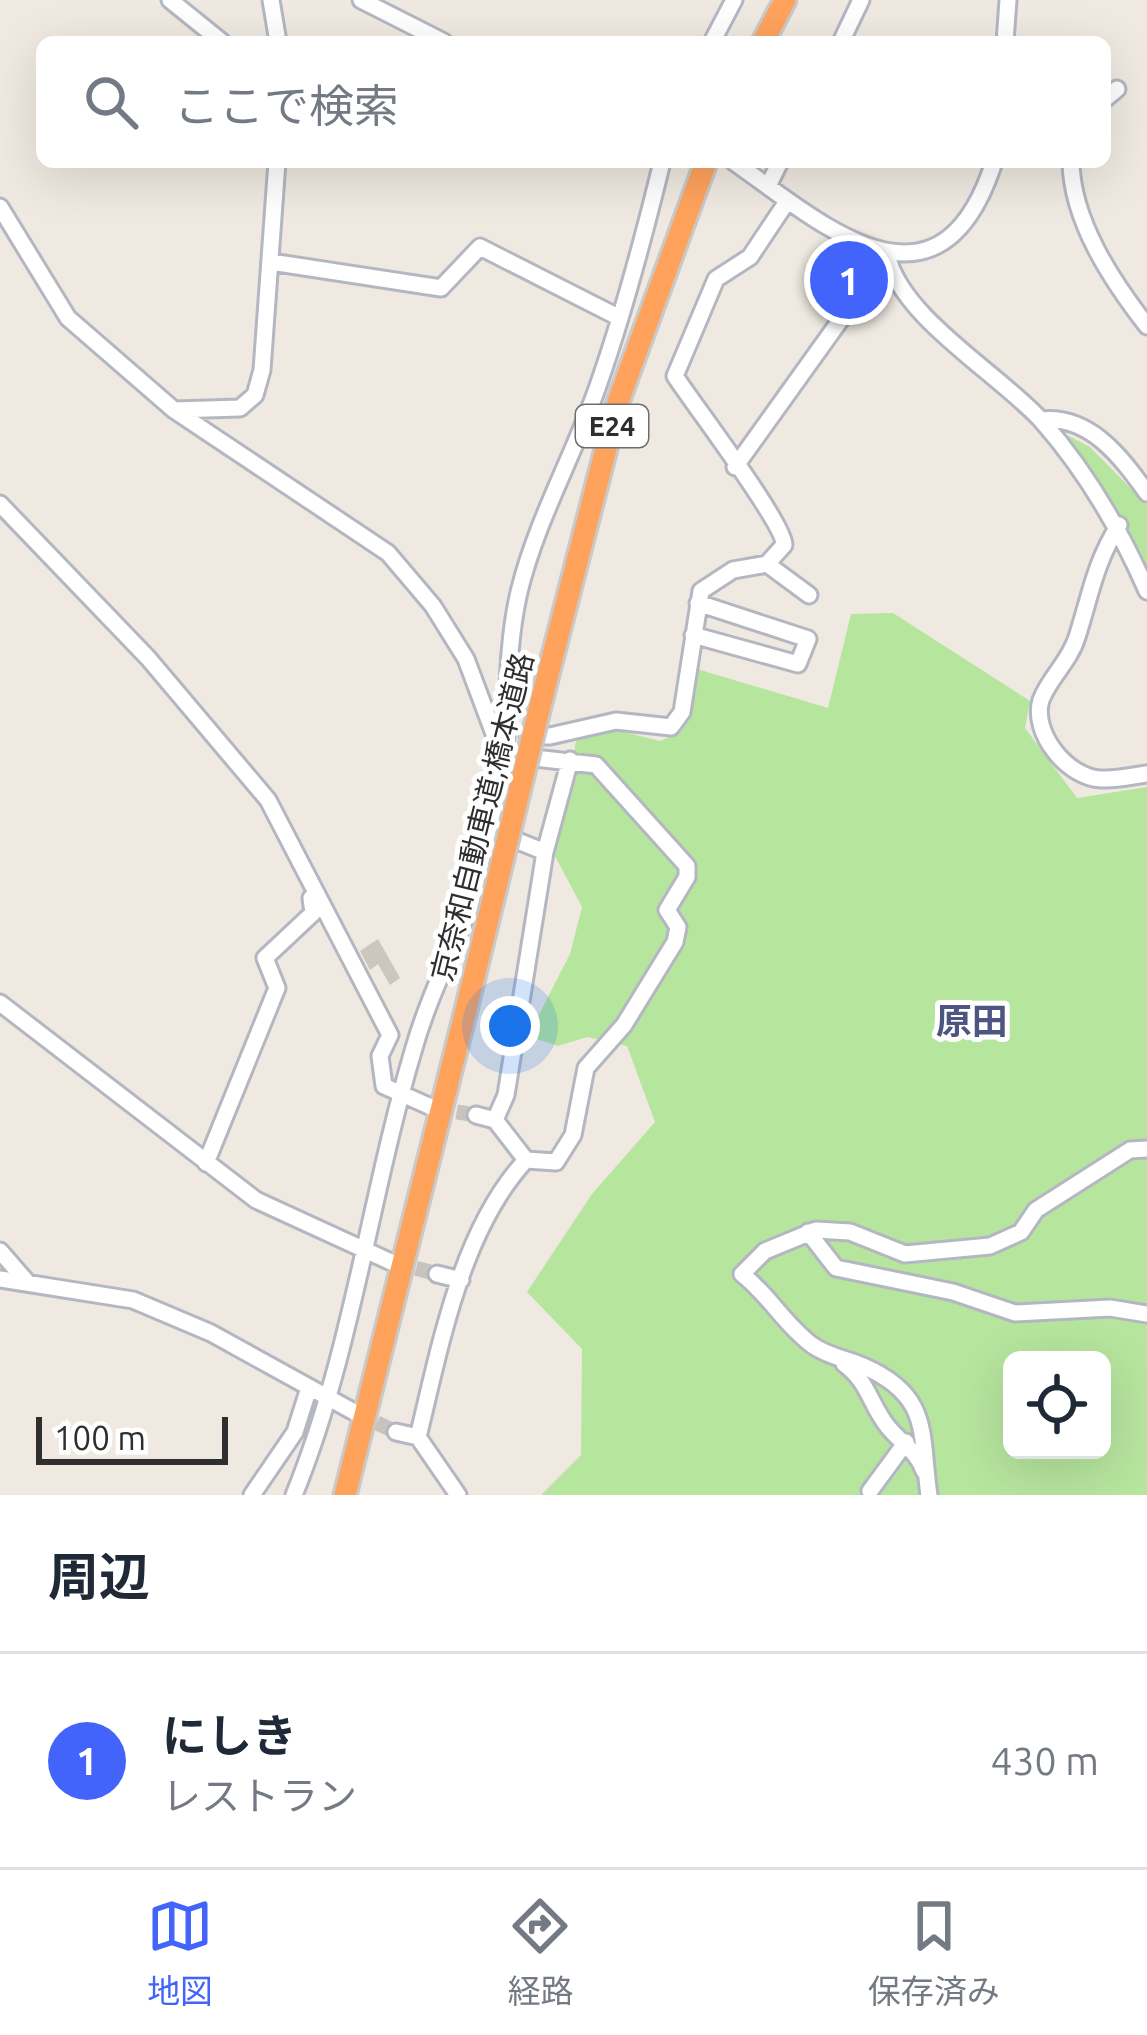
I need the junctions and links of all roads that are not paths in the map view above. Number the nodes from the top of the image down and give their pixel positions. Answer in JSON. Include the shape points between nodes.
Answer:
{"nodes":[{"id":1,"x":170,"y":0,"type":"edge"},
{"id":2,"x":271,"y":0,"type":"edge"},
{"id":3,"x":361,"y":0,"type":"edge"},
{"id":4,"x":734,"y":0,"type":"edge"},
{"id":5,"x":785,"y":0,"type":"edge"},
{"id":6,"x":861,"y":0,"type":"edge"},
{"id":7,"x":1008,"y":0,"type":"edge"},
{"id":8,"x":215,"y":36,"type":"edge"},
{"id":9,"x":277,"y":36,"type":"edge"},
{"id":10,"x":432,"y":36,"type":"edge"},
{"id":11,"x":715,"y":36,"type":"edge"},
{"id":12,"x":766,"y":36,"type":"edge"},
{"id":13,"x":844,"y":36,"type":"edge"},
{"id":14,"x":1005,"y":36,"type":"edge"},
{"id":15,"x":277,"y":168,"type":"edge"},
{"id":16,"x":661,"y":168,"type":"edge"},
{"id":17,"x":704,"y":168,"type":"edge"},
{"id":18,"x":742,"y":168,"type":"edge"},
{"id":19,"x":777,"y":168,"type":"edge"},
{"id":20,"x":991,"y":168,"type":"edge"},
{"id":21,"x":1073,"y":168,"type":"edge"},
{"id":22,"x":768,"y":186,"type":"junction"},
{"id":23,"x":786,"y":203,"type":"junction"},
{"id":24,"x":0,"y":207,"type":"edge"},
{"id":25,"x":887,"y":254,"type":"junction"},
{"id":26,"x":271,"y":262,"type":"junction"},
{"id":27,"x":618,"y":317,"type":"junction"},
{"id":28,"x":1147,"y":326,"type":"edge"},
{"id":29,"x":174,"y":410,"type":"junction"},
{"id":30,"x":1041,"y":420,"type":"junction"},
{"id":31,"x":735,"y":467,"type":"junction"},
{"id":32,"x":1147,"y":493,"type":"edge"},
{"id":33,"x":0,"y":504,"type":"edge"},
{"id":34,"x":1119,"y":525,"type":"junction"},
{"id":35,"x":767,"y":564,"type":"junction"},
{"id":36,"x":1147,"y":591,"type":"edge"},
{"id":37,"x":809,"y":595,"type":"dead end"},
{"id":38,"x":698,"y":603,"type":"junction"},
{"id":39,"x":693,"y":634,"type":"junction"},
{"id":40,"x":502,"y":737,"type":"junction"},
{"id":41,"x":508,"y":755,"type":"junction"},
{"id":42,"x":569,"y":760,"type":"junction"},
{"id":43,"x":1147,"y":774,"type":"edge"},
{"id":44,"x":495,"y":832,"type":"junction"},
{"id":45,"x":545,"y":852,"type":"junction"},
{"id":46,"x":310,"y":889,"type":"junction"},
{"id":47,"x":0,"y":1003,"type":"edge"},
{"id":48,"x":400,"y":1095,"type":"junction"},
{"id":49,"x":431,"y":1107,"type":"tunnel mouth"},
{"id":50,"x":476,"y":1115,"type":"tunnel mouth"},
{"id":51,"x":495,"y":1120,"type":"junction"},
{"id":52,"x":1147,"y":1149,"type":"edge"},
{"id":53,"x":526,"y":1160,"type":"junction"},
{"id":54,"x":206,"y":1163,"type":"junction"},
{"id":55,"x":808,"y":1232,"type":"junction"},
{"id":56,"x":0,"y":1251,"type":"edge"},
{"id":57,"x":361,"y":1252,"type":"junction"},
{"id":58,"x":391,"y":1262,"type":"tunnel mouth"},
{"id":59,"x":437,"y":1274,"type":"tunnel mouth"},
{"id":60,"x":0,"y":1280,"type":"edge"},
{"id":61,"x":461,"y":1280,"type":"junction"},
{"id":62,"x":27,"y":1282,"type":"junction"},
{"id":63,"x":1147,"y":1314,"type":"edge"},
{"id":64,"x":837,"y":1359,"type":"junction"},
{"id":65,"x":308,"y":1391,"type":"junction"},
{"id":66,"x":328,"y":1399,"type":"junction"},
{"id":67,"x":356,"y":1413,"type":"tunnel mouth"},
{"id":68,"x":396,"y":1432,"type":"tunnel mouth"},
{"id":69,"x":418,"y":1437,"type":"junction"},
{"id":70,"x":906,"y":1442,"type":"junction"},
{"id":71,"x":870,"y":1491,"type":"dead end"},
{"id":72,"x":459,"y":1494,"type":"edge"},
{"id":73,"x":252,"y":1495,"type":"edge"},
{"id":74,"x":294,"y":1495,"type":"edge"},
{"id":75,"x":345,"y":1495,"type":"edge"},
{"id":76,"x":927,"y":1495,"type":"edge"}],
"edges":[{"from":1,"to":8,"type":"street"},
{"from":2,"to":9,"type":"street"},
{"from":3,"to":10,"type":"street"},
{"from":4,"to":11,"type":"street"},
{"from":5,"to":12,"type":"highway"},
{"from":6,"to":13,"type":"street"},
{"from":7,"to":14,"type":"street"},
{"from":15,"to":26,"type":"street"},
{"from":16,"to":27,"type":"street"},
{"from":17,"to":75,"type":"highway","name":"京奈和自動車道;橋本道路","number":"E24","bridge":true,"via":[[619,402]]},
{"from":18,"to":22,"type":"street"},
{"from":19,"to":22,"type":"street"},
{"from":20,"to":25,"type":"street","via":[[970,213],[945,237]]},
{"from":21,"to":28,"type":"street","via":[[1100,252]]},
{"from":22,"to":23,"type":"street"},
{"from":23,"to":25,"type":"street","via":[[855,245]]},
{"from":23,"to":31,"type":"street","via":[[750,257],[716,279],[675,376]]},
{"from":24,"to":29,"type":"street","via":[[68,318]]},
{"from":25,"to":30,"type":"street","via":[[892,278]]},
{"from":25,"to":31,"type":"street"},
{"from":26,"to":27,"type":"street","via":[[442,288],[480,247]]},
{"from":26,"to":29,"type":"street","via":[[255,394],[240,408]]},
{"from":27,"to":40,"type":"street","via":[[518,596]]},
{"from":29,"to":40,"type":"street","via":[[388,554],[433,606]]},
{"from":30,"to":32,"type":"street","via":[[1068,422],[1105,441]]},
{"from":30,"to":34,"type":"street"},
{"from":31,"to":35,"type":"street","via":[[785,533]]},
{"from":33,"to":46,"type":"street","via":[[148,658],[268,800]]},
{"from":34,"to":36,"type":"street"},
{"from":34,"to":43,"type":"street","via":[[1090,581],[1065,667],[1038,714],[1070,768],[1097,779]]},
{"from":35,"to":37,"type":"street"},
{"from":35,"to":38,"type":"street","via":[[733,570],[700,591]]},
{"from":38,"to":39,"type":"street"},
{"from":38,"to":39,"type":"street","via":[[808,639],[798,664]]},
{"from":39,"to":40,"type":"street","via":[[682,712],[671,727],[616,721]]},
{"from":40,"to":41,"type":"street"},
{"from":41,"to":42,"type":"street"},
{"from":41,"to":44,"type":"street"},
{"from":42,"to":45,"type":"street"},
{"from":42,"to":53,"type":"street","via":[[596,765],[687,866],[687,878],[668,901],[675,942],[625,1024],[586,1068],[567,1148],[556,1162]]},
{"from":44,"to":45,"type":"street"},
{"from":44,"to":48,"type":"street"},
{"from":45,"to":51,"type":"street","via":[[506,1095]]},
{"from":46,"to":48,"type":"street","via":[[390,1035],[381,1074]]},
{"from":46,"to":54,"type":"street","via":[[313,913],[265,958],[278,988]]},
{"from":47,"to":54,"type":"street"},
{"from":48,"to":49,"type":"street"},
{"from":48,"to":57,"type":"street"},
{"from":50,"to":51,"type":"street"},
{"from":51,"to":53,"type":"street"},
{"from":52,"to":55,"type":"street","via":[[1130,1150],[1082,1179],[1036,1210],[1022,1232],[990,1246],[905,1254],[850,1232]]},
{"from":53,"to":61,"type":"street"},
{"from":54,"to":57,"type":"street","via":[[256,1200]]},
{"from":55,"to":63,"type":"street","via":[[836,1268],[1015,1313]]},
{"from":55,"to":64,"type":"street","via":[[765,1251],[742,1274],[785,1325]]},
{"from":56,"to":62,"type":"street"},
{"from":57,"to":58,"type":"street"},
{"from":57,"to":66,"type":"street"},
{"from":59,"to":61,"type":"street"},
{"from":60,"to":62,"type":"street"},
{"from":61,"to":69,"type":"street"},
{"from":62,"to":65,"type":"street","via":[[133,1300],[211,1333]]},
{"from":64,"to":70,"type":"street","via":[[863,1380],[885,1423]]},
{"from":64,"to":76,"type":"street","via":[[874,1371],[914,1403],[924,1422]]},
{"from":65,"to":66,"type":"street"},
{"from":65,"to":73,"type":"street","via":[[296,1432]]},
{"from":66,"to":67,"type":"street"},
{"from":66,"to":74,"type":"street"},
{"from":68,"to":69,"type":"street"},
{"from":69,"to":72,"type":"street"},
{"from":70,"to":71,"type":"street"},
{"from":70,"to":76,"type":"street","via":[[913,1465],[923,1464]]}]}
